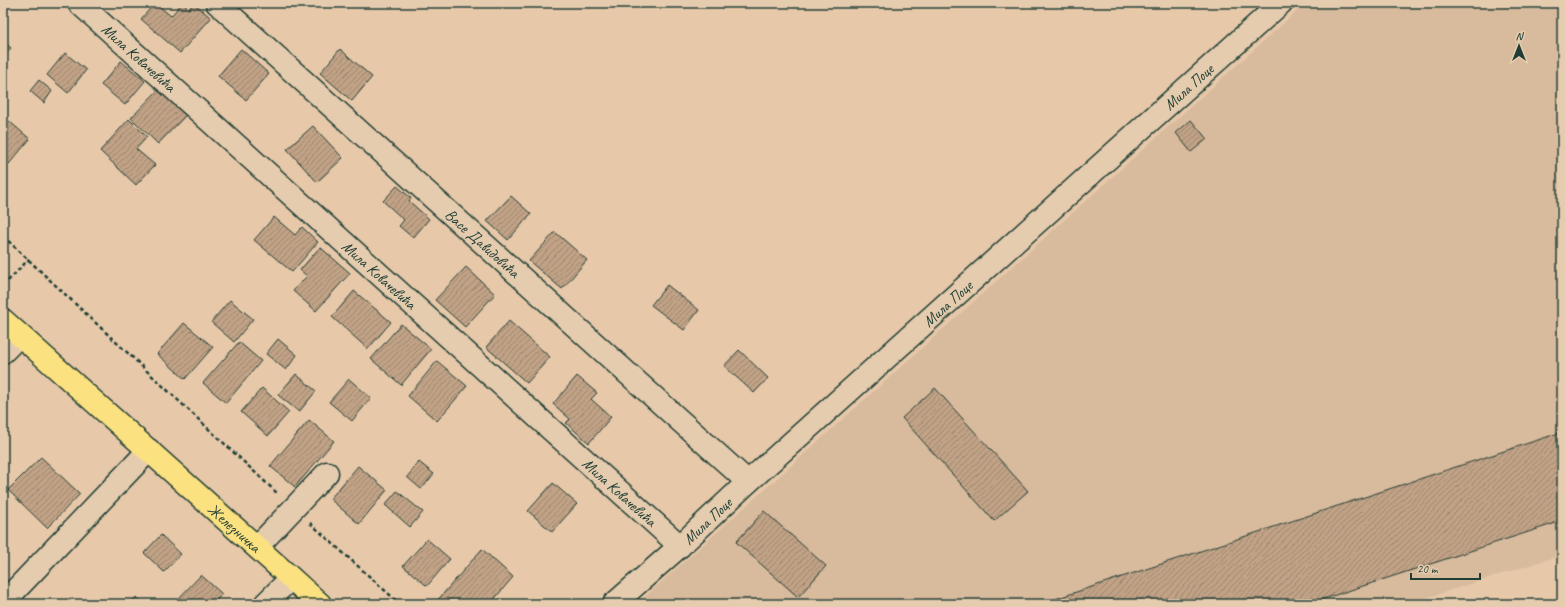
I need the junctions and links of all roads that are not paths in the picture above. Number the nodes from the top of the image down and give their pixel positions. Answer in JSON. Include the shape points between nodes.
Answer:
{"nodes":[{"id":1,"x":79,"y":3,"type":"edge"},
{"id":2,"x":217,"y":3,"type":"edge"},
{"id":3,"x":1281,"y":3,"type":"edge"},
{"id":4,"x":3,"y":320,"type":"edge"},
{"id":5,"x":19,"y":336,"type":"junction"},
{"id":6,"x":3,"y":352,"type":"edge"},
{"id":7,"x":149,"y":450,"type":"junction"},
{"id":8,"x":327,"y":473,"type":"dead end"},
{"id":9,"x":748,"y":482,"type":"junction"},
{"id":10,"x":680,"y":546,"type":"junction"},
{"id":11,"x":257,"y":547,"type":"junction"},
{"id":12,"x":291,"y":578,"type":"junction"},
{"id":13,"x":3,"y":603,"type":"edge"},
{"id":14,"x":265,"y":604,"type":"edge"},
{"id":15,"x":320,"y":604,"type":"edge"},
{"id":16,"x":614,"y":604,"type":"edge"}],
"edges":[{"from":1,"to":10,"type":"street","name":"Мила Ковачевића"},
{"from":2,"to":9,"type":"street","name":"Васе Давидовића"},
{"from":3,"to":9,"type":"street","name":"Мила Поце"},
{"from":4,"to":5,"type":"main road","name":"Железничка"},
{"from":5,"to":6,"type":"street"},
{"from":5,"to":7,"type":"main road","name":"Железничка"},
{"from":7,"to":11,"type":"main road","name":"Железничка"},
{"from":7,"to":13,"type":"street"},
{"from":8,"to":11,"type":"street"},
{"from":9,"to":10,"type":"street","name":"Мила Поце"},
{"from":10,"to":16,"type":"street","name":"Мила Поце"},
{"from":11,"to":12,"type":"main road","name":"Железничка"},
{"from":12,"to":14,"type":"street"},
{"from":12,"to":15,"type":"main road","name":"Железничка"}]}
